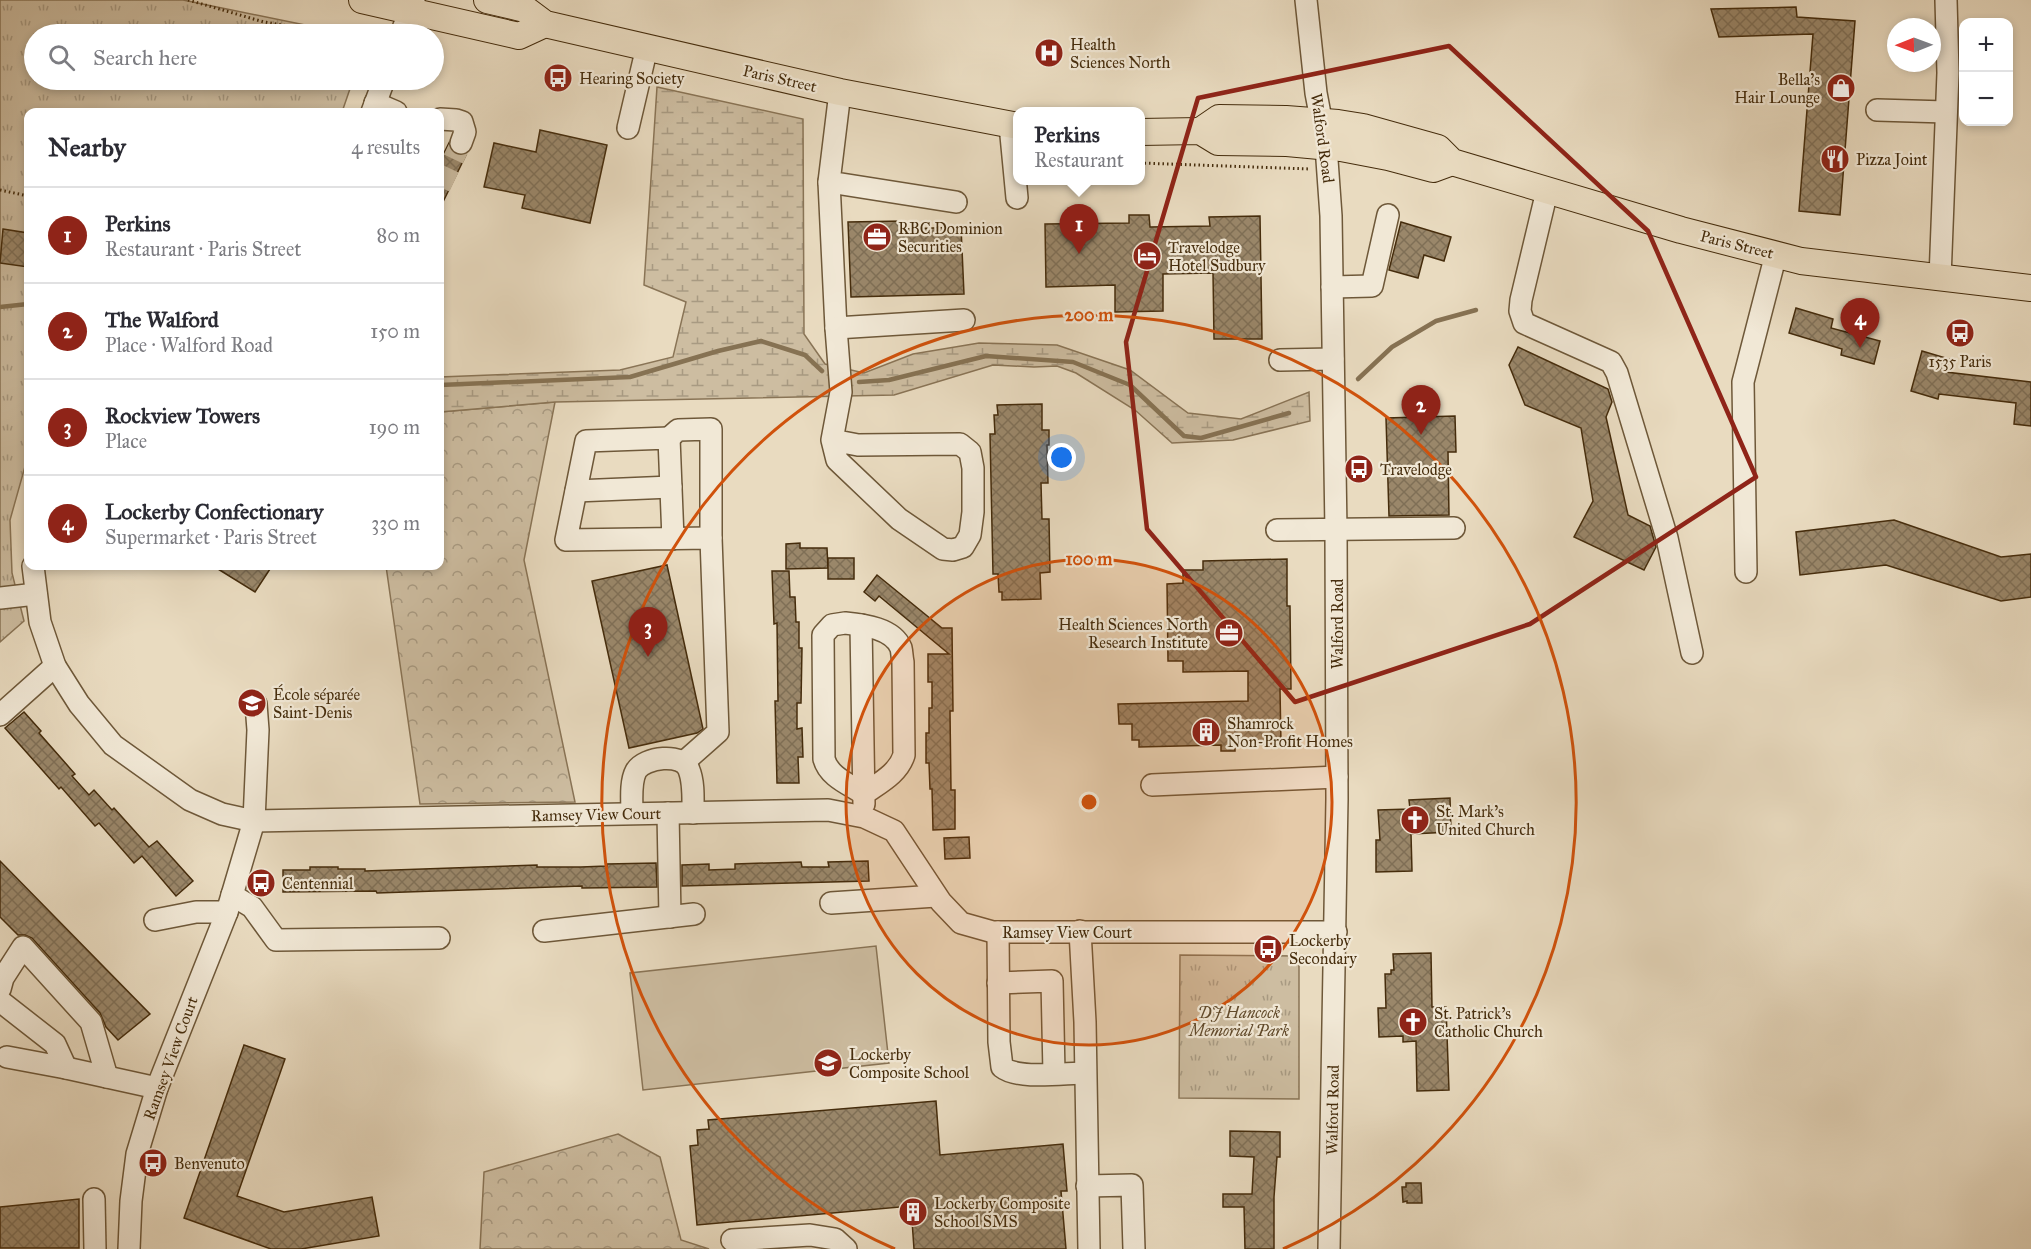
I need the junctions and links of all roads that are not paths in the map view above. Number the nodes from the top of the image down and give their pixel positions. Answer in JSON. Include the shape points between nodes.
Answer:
{"nodes":[{"id":1,"x":362,"y":0,"type":"edge"},
{"id":2,"x":487,"y":0,"type":"edge"},
{"id":3,"x":1306,"y":0,"type":"edge"},
{"id":4,"x":1946,"y":0,"type":"edge"},
{"id":5,"x":412,"y":5,"type":"edge"},
{"id":6,"x":405,"y":24,"type":"edge"},
{"id":7,"x":545,"y":24,"type":"junction"},
{"id":8,"x":647,"y":47,"type":"junction"},
{"id":9,"x":380,"y":90,"type":"edge"},
{"id":10,"x":840,"y":92,"type":"junction"},
{"id":11,"x":373,"y":108,"type":"edge"},
{"id":12,"x":1877,"y":110,"type":"dead end"},
{"id":13,"x":1946,"y":112,"type":"junction"},
{"id":14,"x":444,"y":119,"type":"edge"},
{"id":15,"x":1013,"y":126,"type":"edge"},
{"id":16,"x":628,"y":128,"type":"dead end"},
{"id":17,"x":1145,"y":132,"type":"edge"},
{"id":18,"x":461,"y":143,"type":"tunnel mouth"},
{"id":19,"x":1325,"y":146,"type":"junction"},
{"id":20,"x":829,"y":182,"type":"junction"},
{"id":21,"x":1016,"y":185,"type":"edge"},
{"id":22,"x":1547,"y":191,"type":"junction"},
{"id":23,"x":1017,"y":198,"type":"dead end"},
{"id":24,"x":956,"y":202,"type":"dead end"},
{"id":25,"x":1388,"y":215,"type":"dead end"},
{"id":26,"x":1776,"y":254,"type":"junction"},
{"id":27,"x":1940,"y":278,"type":"junction"},
{"id":28,"x":1332,"y":287,"type":"junction"},
{"id":29,"x":2031,"y":288,"type":"edge"},
{"id":30,"x":964,"y":320,"type":"dead end"},
{"id":31,"x":836,"y":328,"type":"junction"},
{"id":32,"x":1334,"y":359,"type":"junction"},
{"id":33,"x":1280,"y":360,"type":"dead end"},
{"id":34,"x":669,"y":438,"type":"junction"},
{"id":35,"x":832,"y":440,"type":"junction"},
{"id":36,"x":671,"y":487,"type":"junction"},
{"id":37,"x":576,"y":490,"type":"junction"},
{"id":38,"x":1454,"y":528,"type":"dead end"},
{"id":39,"x":1277,"y":530,"type":"dead end"},
{"id":40,"x":1336,"y":531,"type":"junction"},
{"id":41,"x":711,"y":538,"type":"junction"},
{"id":42,"x":673,"y":539,"type":"junction"},
{"id":43,"x":33,"y":570,"type":"edge"},
{"id":44,"x":1746,"y":572,"type":"dead end"},
{"id":45,"x":36,"y":594,"type":"junction"},
{"id":46,"x":0,"y":598,"type":"edge"},
{"id":47,"x":861,"y":625,"type":"junction"},
{"id":48,"x":1692,"y":653,"type":"dead end"},
{"id":49,"x":55,"y":666,"type":"junction"},
{"id":50,"x":256,"y":704,"type":"dead end"},
{"id":51,"x":0,"y":715,"type":"edge"},
{"id":52,"x":691,"y":735,"type":"dead end"},
{"id":53,"x":684,"y":762,"type":"junction"},
{"id":54,"x":1337,"y":777,"type":"junction"},
{"id":55,"x":1152,"y":785,"type":"dead end"},
{"id":56,"x":864,"y":794,"type":"junction"},
{"id":57,"x":632,"y":813,"type":"junction"},
{"id":58,"x":668,"y":813,"type":"junction"},
{"id":59,"x":693,"y":813,"type":"junction"},
{"id":60,"x":864,"y":817,"type":"junction"},
{"id":61,"x":254,"y":821,"type":"junction"},
{"id":62,"x":936,"y":896,"type":"junction"},
{"id":63,"x":831,"y":903,"type":"dead end"},
{"id":64,"x":229,"y":904,"type":"junction"},
{"id":65,"x":694,"y":914,"type":"dead end"},
{"id":66,"x":670,"y":916,"type":"junction"},
{"id":67,"x":155,"y":920,"type":"dead end"},
{"id":68,"x":544,"y":931,"type":"dead end"},
{"id":69,"x":998,"y":932,"type":"junction"},
{"id":70,"x":1080,"y":932,"type":"junction"},
{"id":71,"x":1336,"y":932,"type":"junction"},
{"id":72,"x":439,"y":938,"type":"dead end"},
{"id":73,"x":998,"y":983,"type":"junction"},
{"id":74,"x":0,"y":989,"type":"edge"},
{"id":75,"x":0,"y":1000,"type":"edge"},
{"id":76,"x":7,"y":1058,"type":"dead end"},
{"id":77,"x":66,"y":1068,"type":"junction"},
{"id":78,"x":1054,"y":1073,"type":"junction"},
{"id":79,"x":1085,"y":1073,"type":"junction"},
{"id":80,"x":107,"y":1077,"type":"junction"},
{"id":81,"x":157,"y":1088,"type":"junction"},
{"id":82,"x":1087,"y":1186,"type":"junction"},
{"id":83,"x":94,"y":1199,"type":"dead end"},
{"id":84,"x":732,"y":1240,"type":"dead end"},
{"id":85,"x":95,"y":1249,"type":"edge"},
{"id":86,"x":129,"y":1249,"type":"edge"},
{"id":87,"x":846,"y":1249,"type":"edge"},
{"id":88,"x":1089,"y":1249,"type":"edge"},
{"id":89,"x":1134,"y":1249,"type":"edge"},
{"id":90,"x":1329,"y":1249,"type":"edge"}],
"edges":[{"from":1,"to":5,"type":"main road"},
{"from":2,"to":7,"type":"main road","name":"Paris Street","via":[[525,9]]},
{"from":3,"to":19,"type":"street","name":"Walford Road"},
{"from":4,"to":13,"type":"street"},
{"from":5,"to":6,"type":"street"},
{"from":5,"to":7,"type":"main road","via":[[519,36]]},
{"from":7,"to":8,"type":"main road","name":"Paris Street"},
{"from":8,"to":10,"type":"main road","name":"Paris Street"},
{"from":8,"to":16,"type":"street"},
{"from":9,"to":11,"type":"street"},
{"from":10,"to":15,"type":"main road","name":"Paris Street"},
{"from":10,"to":20,"type":"street"},
{"from":12,"to":13,"type":"street"},
{"from":13,"to":27,"type":"street"},
{"from":14,"to":18,"type":"street","via":[[462,122],[465,132]]},
{"from":17,"to":19,"type":"main road","name":"Paris Street","via":[[1200,131],[1218,142]]},
{"from":19,"to":22,"type":"main road","name":"Paris Street","via":[[1363,127],[1438,148],[1452,162]]},
{"from":19,"to":28,"type":"street","name":"Walford Road"},
{"from":20,"to":24,"type":"street"},
{"from":20,"to":31,"type":"street"},
{"from":21,"to":23,"type":"street"},
{"from":22,"to":26,"type":"main road","name":"Paris Street"},
{"from":22,"to":48,"type":"street","via":[[1520,311],[1524,323],[1611,362],[1617,373],[1666,538]]},
{"from":25,"to":28,"type":"street","via":[[1372,286]]},
{"from":26,"to":27,"type":"main road","name":"Paris Street","via":[[1801,261]]},
{"from":26,"to":44,"type":"street","via":[[1743,382]]},
{"from":27,"to":29,"type":"main road","name":"Paris Street"},
{"from":28,"to":32,"type":"street","name":"Walford Road"},
{"from":30,"to":31,"type":"street"},
{"from":31,"to":35,"type":"street","via":[[841,392]]},
{"from":32,"to":33,"type":"street"},
{"from":32,"to":40,"type":"street","name":"Walford Road"},
{"from":34,"to":36,"type":"street"},
{"from":34,"to":37,"type":"street","via":[[586,441]]},
{"from":34,"to":41,"type":"street","via":[[678,430],[711,429]]},
{"from":35,"to":35,"type":"street","via":[[837,460],[899,519],[943,549],[963,547],[970,536],[973,512],[970,452],[960,444],[858,445]]},
{"from":36,"to":37,"type":"street"},
{"from":36,"to":42,"type":"street"},
{"from":37,"to":42,"type":"street","via":[[566,540]]},
{"from":38,"to":40,"type":"street"},
{"from":39,"to":40,"type":"street"},
{"from":40,"to":54,"type":"street","name":"Walford Road"},
{"from":41,"to":42,"type":"street"},
{"from":41,"to":53,"type":"street","via":[[718,732]]},
{"from":43,"to":45,"type":"street"},
{"from":45,"to":46,"type":"street"},
{"from":45,"to":49,"type":"street","via":[[40,622]]},
{"from":47,"to":56,"type":"street"},
{"from":47,"to":56,"type":"street","via":[[887,632],[894,638],[901,648],[903,662],[904,755],[894,772]]},
{"from":47,"to":56,"type":"street","via":[[845,623],[826,629],[822,656],[824,759],[832,774]]},
{"from":49,"to":51,"type":"street"},
{"from":49,"to":61,"type":"street","via":[[79,704],[113,745],[190,800],[222,814]]},
{"from":50,"to":61,"type":"street"},
{"from":52,"to":53,"type":"street"},
{"from":53,"to":57,"type":"street","via":[[673,758],[639,767],[634,774]]},
{"from":53,"to":59,"type":"street","via":[[692,781]]},
{"from":54,"to":55,"type":"street"},
{"from":54,"to":71,"type":"street","name":"Walford Road"},
{"from":56,"to":60,"type":"street"},
{"from":57,"to":58,"type":"street","name":"Ramsey View Court"},
{"from":57,"to":61,"type":"street","name":"Ramsey View Court"},
{"from":58,"to":59,"type":"street","name":"Ramsey View Court"},
{"from":58,"to":66,"type":"street"},
{"from":59,"to":60,"type":"street","name":"Ramsey View Court","via":[[828,810]]},
{"from":60,"to":62,"type":"street","name":"Ramsey View Court","via":[[894,831]]},
{"from":61,"to":64,"type":"street","name":"Ramsey View Court"},
{"from":62,"to":63,"type":"street"},
{"from":62,"to":69,"type":"street","name":"Ramsey View Court","via":[[961,922]]},
{"from":64,"to":67,"type":"street"},
{"from":64,"to":72,"type":"street","via":[[252,907],[276,940]]},
{"from":64,"to":81,"type":"street","name":"Ramsey View Court"},
{"from":65,"to":66,"type":"street"},
{"from":66,"to":68,"type":"street"},
{"from":69,"to":70,"type":"street","name":"Ramsey View Court"},
{"from":69,"to":73,"type":"street"},
{"from":70,"to":71,"type":"street","name":"Ramsey View Court"},
{"from":70,"to":79,"type":"street"},
{"from":71,"to":90,"type":"street","name":"Walford Road"},
{"from":73,"to":78,"type":"street","via":[[1002,1067],[1008,1072]]},
{"from":73,"to":78,"type":"street","via":[[1052,981]]},
{"from":74,"to":80,"type":"street","via":[[23,947],[91,1022]]},
{"from":75,"to":77,"type":"street","via":[[55,1044]]},
{"from":76,"to":77,"type":"street"},
{"from":77,"to":80,"type":"street"},
{"from":78,"to":79,"type":"street"},
{"from":79,"to":82,"type":"street"},
{"from":80,"to":81,"type":"street"},
{"from":81,"to":86,"type":"street","name":"Ramsey View Court","via":[[137,1154]]},
{"from":82,"to":88,"type":"street"},
{"from":82,"to":89,"type":"street","via":[[1132,1185]]},
{"from":83,"to":85,"type":"street"},
{"from":84,"to":87,"type":"street","via":[[810,1235],[835,1239]]}]}
